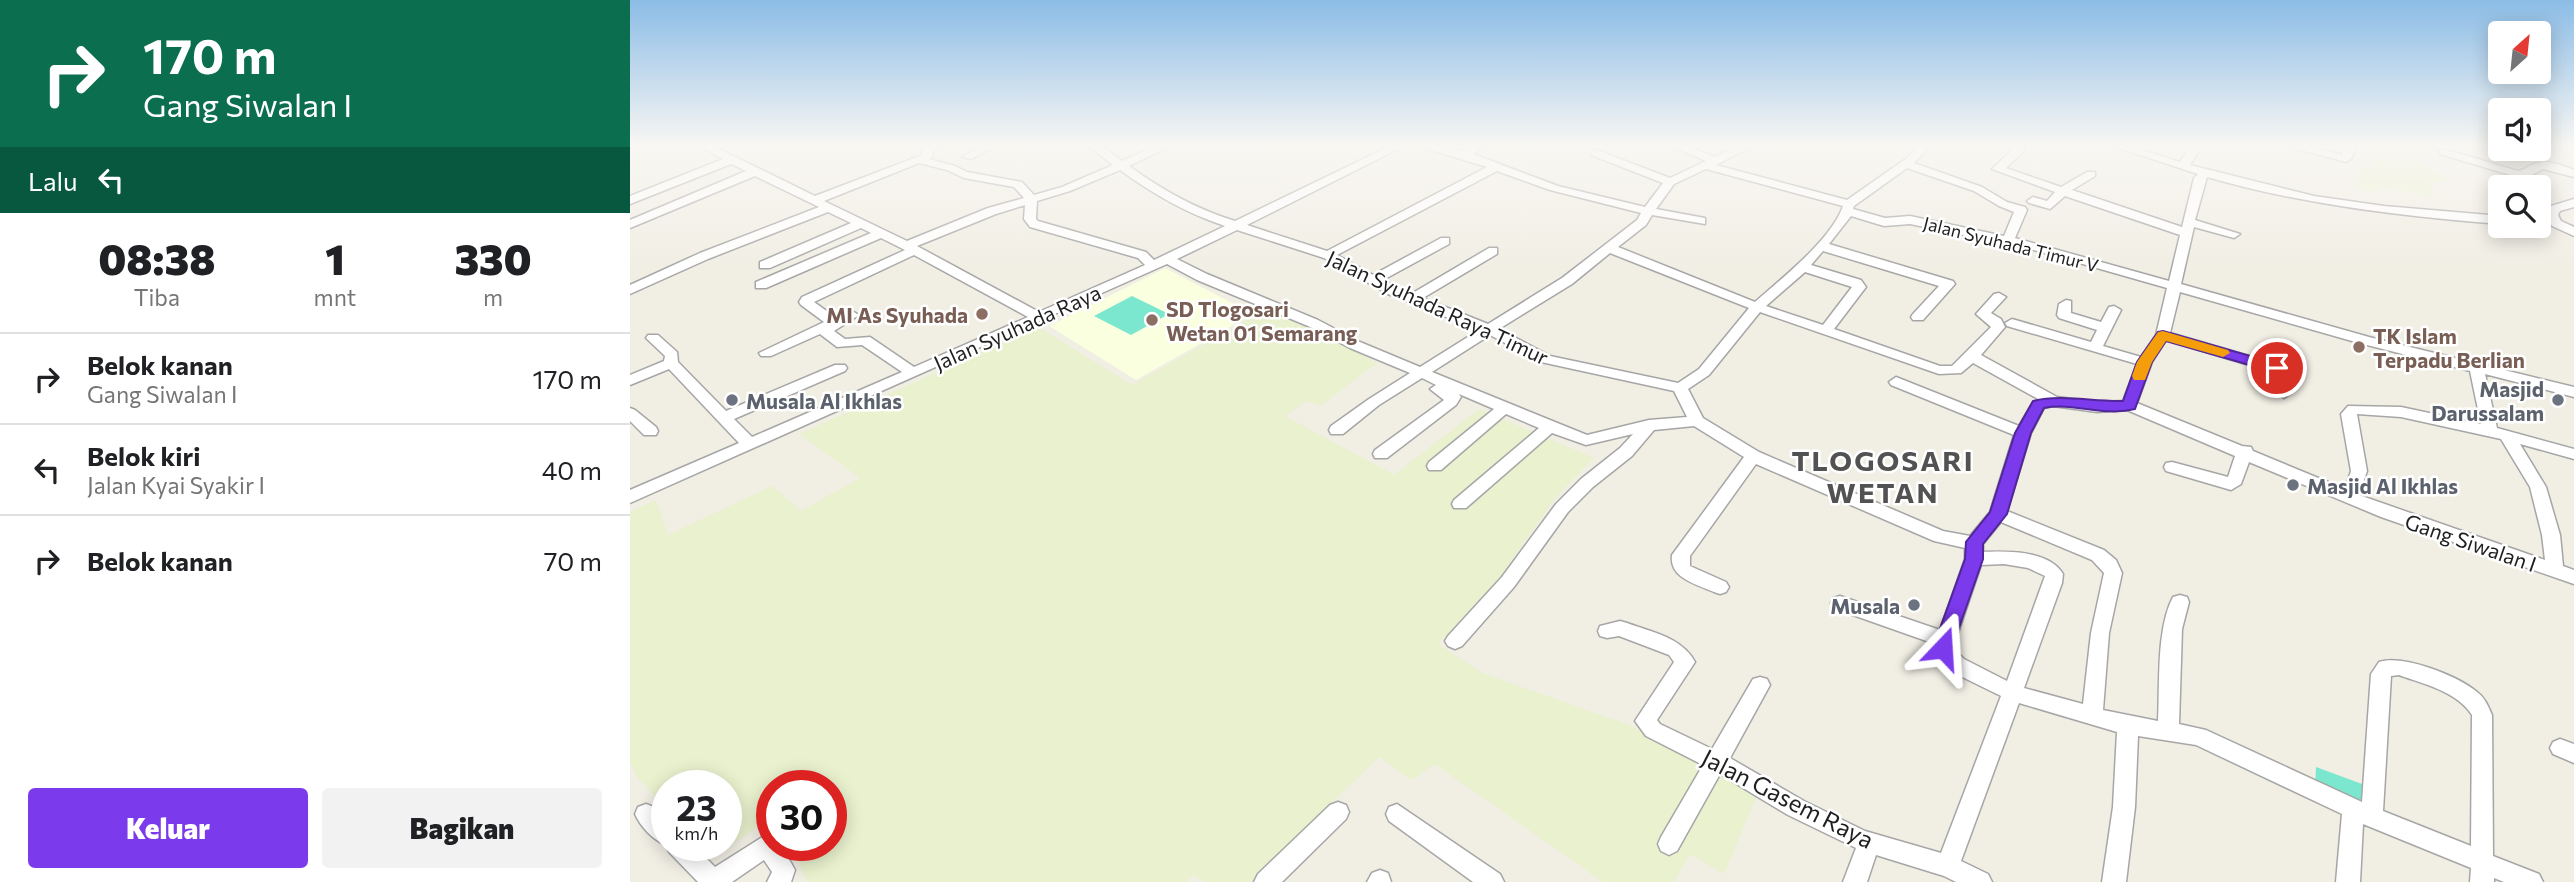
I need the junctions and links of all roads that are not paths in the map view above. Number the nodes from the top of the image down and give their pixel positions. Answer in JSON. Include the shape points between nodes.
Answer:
{"nodes":[{"id":1,"x":663,"y":187,"type":"edge"},
{"id":2,"x":718,"y":187,"type":"edge"},
{"id":3,"x":785,"y":187,"type":"edge"},
{"id":4,"x":848,"y":187,"type":"edge"},
{"id":5,"x":1022,"y":187,"type":"edge"},
{"id":6,"x":1061,"y":187,"type":"edge"},
{"id":7,"x":1151,"y":187,"type":"edge"},
{"id":8,"x":1312,"y":187,"type":"edge"},
{"id":9,"x":1458,"y":187,"type":"edge"},
{"id":10,"x":1551,"y":187,"type":"edge"},
{"id":11,"x":1666,"y":187,"type":"edge"},
{"id":12,"x":1784,"y":187,"type":"edge"},
{"id":13,"x":1876,"y":187,"type":"edge"},
{"id":14,"x":1973,"y":187,"type":"edge"},
{"id":15,"x":2055,"y":187,"type":"edge"},
{"id":16,"x":2069,"y":187,"type":"edge"},
{"id":17,"x":2198,"y":187,"type":"edge"},
{"id":18,"x":2262,"y":187,"type":"edge"},
{"id":19,"x":2064,"y":190,"type":"junction"},
{"id":20,"x":1035,"y":197,"type":"junction"},
{"id":21,"x":630,"y":200,"type":"edge"},
{"id":22,"x":813,"y":201,"type":"junction"},
{"id":23,"x":2033,"y":201,"type":"dead end"},
{"id":24,"x":2574,"y":203,"type":"edge"},
{"id":25,"x":827,"y":208,"type":"junction"},
{"id":26,"x":1849,"y":208,"type":"junction"},
{"id":27,"x":1648,"y":211,"type":"junction"},
{"id":28,"x":2488,"y":219,"type":"edge"},
{"id":29,"x":1700,"y":221,"type":"dead end"},
{"id":30,"x":2551,"y":223,"type":"edge"},
{"id":31,"x":2556,"y":223,"type":"junction"},
{"id":32,"x":630,"y":224,"type":"edge"},
{"id":33,"x":859,"y":224,"type":"junction"},
{"id":34,"x":1239,"y":226,"type":"junction"},
{"id":35,"x":2188,"y":227,"type":"junction"},
{"id":36,"x":2574,"y":232,"type":"edge"},
{"id":37,"x":879,"y":234,"type":"junction"},
{"id":38,"x":2234,"y":234,"type":"dead end"},
{"id":39,"x":2008,"y":240,"type":"junction"},
{"id":40,"x":1446,"y":242,"type":"dead end"},
{"id":41,"x":1821,"y":246,"type":"junction"},
{"id":42,"x":1608,"y":248,"type":"junction"},
{"id":43,"x":909,"y":249,"type":"junction"},
{"id":44,"x":1493,"y":251,"type":"dead end"},
{"id":45,"x":1328,"y":255,"type":"junction"},
{"id":46,"x":1160,"y":262,"type":"junction"},
{"id":47,"x":765,"y":265,"type":"dead end"},
{"id":48,"x":1803,"y":267,"type":"junction"},
{"id":49,"x":1375,"y":279,"type":"junction"},
{"id":50,"x":761,"y":285,"type":"dead end"},
{"id":51,"x":2173,"y":285,"type":"junction"},
{"id":52,"x":630,"y":290,"type":"edge"},
{"id":53,"x":1999,"y":297,"type":"dead end"},
{"id":54,"x":1412,"y":299,"type":"junction"},
{"id":55,"x":2066,"y":304,"type":"dead end"},
{"id":56,"x":1758,"y":307,"type":"junction"},
{"id":57,"x":2114,"y":310,"type":"dead end"},
{"id":58,"x":852,"y":316,"type":"dead end"},
{"id":59,"x":1038,"y":317,"type":"junction"},
{"id":60,"x":1918,"y":317,"type":"dead end"},
{"id":61,"x":834,"y":323,"type":"junction"},
{"id":62,"x":2012,"y":323,"type":"dead end"},
{"id":63,"x":2103,"y":327,"type":"junction"},
{"id":64,"x":1490,"y":330,"type":"junction"},
{"id":65,"x":1825,"y":330,"type":"junction"},
{"id":66,"x":2163,"y":335,"type":"junction"},
{"id":67,"x":653,"y":338,"type":"dead end"},
{"id":68,"x":2095,"y":348,"type":"junction"},
{"id":69,"x":766,"y":353,"type":"dead end"},
{"id":70,"x":1972,"y":356,"type":"junction"},
{"id":71,"x":2145,"y":362,"type":"junction"},
{"id":72,"x":671,"y":363,"type":"junction"},
{"id":73,"x":839,"y":368,"type":"dead end"},
{"id":74,"x":2477,"y":370,"type":"junction"},
{"id":75,"x":914,"y":373,"type":"junction"},
{"id":76,"x":1418,"y":375,"type":"junction"},
{"id":77,"x":630,"y":380,"type":"edge"},
{"id":78,"x":1896,"y":382,"type":"dead end"},
{"id":79,"x":1680,"y":388,"type":"junction"},
{"id":80,"x":2574,"y":392,"type":"edge"},
{"id":81,"x":2284,"y":393,"type":"dead end"},
{"id":82,"x":2053,"y":401,"type":"junction"},
{"id":83,"x":2129,"y":405,"type":"junction"},
{"id":84,"x":1503,"y":408,"type":"junction"},
{"id":85,"x":630,"y":413,"type":"edge"},
{"id":86,"x":726,"y":417,"type":"junction"},
{"id":87,"x":1697,"y":422,"type":"junction"},
{"id":88,"x":1337,"y":430,"type":"dead end"},
{"id":89,"x":1547,"y":430,"type":"junction"},
{"id":90,"x":650,"y":431,"type":"dead end"},
{"id":91,"x":1645,"y":432,"type":"junction"},
{"id":92,"x":2023,"y":433,"type":"junction"},
{"id":93,"x":2499,"y":433,"type":"junction"},
{"id":94,"x":750,"y":445,"type":"junction"},
{"id":95,"x":2245,"y":451,"type":"junction"},
{"id":96,"x":1381,"y":454,"type":"dead end"},
{"id":97,"x":2574,"y":454,"type":"edge"},
{"id":98,"x":1753,"y":456,"type":"junction"},
{"id":99,"x":1435,"y":466,"type":"dead end"},
{"id":100,"x":2172,"y":467,"type":"dead end"},
{"id":101,"x":2351,"y":495,"type":"junction"},
{"id":102,"x":630,"y":497,"type":"edge"},
{"id":103,"x":1460,"y":503,"type":"dead end"},
{"id":104,"x":1998,"y":514,"type":"junction"},
{"id":105,"x":2064,"y":541,"type":"junction"},
{"id":106,"x":1974,"y":551,"type":"junction"},
{"id":107,"x":2052,"y":570,"type":"junction"},
{"id":108,"x":2555,"y":571,"type":"junction"},
{"id":109,"x":2574,"y":577,"type":"edge"},
{"id":110,"x":1720,"y":587,"type":"dead end"},
{"id":111,"x":2180,"y":602,"type":"dead end"},
{"id":112,"x":1840,"y":603,"type":"dead end"},
{"id":113,"x":1607,"y":631,"type":"dead end"},
{"id":114,"x":1945,"y":640,"type":"junction"},
{"id":115,"x":1455,"y":641,"type":"dead end"},
{"id":116,"x":1760,"y":685,"type":"dead end"},
{"id":117,"x":2013,"y":693,"type":"junction"},
{"id":118,"x":2092,"y":716,"type":"junction"},
{"id":119,"x":2128,"y":726,"type":"junction"},
{"id":120,"x":2168,"y":730,"type":"junction"},
{"id":121,"x":1718,"y":762,"type":"junction"},
{"id":122,"x":1338,"y":812,"type":"dead end"},
{"id":123,"x":2362,"y":812,"type":"junction"},
{"id":124,"x":646,"y":814,"type":"dead end"},
{"id":125,"x":1397,"y":814,"type":"dead end"},
{"id":126,"x":651,"y":819,"type":"edge"},
{"id":127,"x":1869,"y":843,"type":"junction"},
{"id":128,"x":1670,"y":844,"type":"dead end"},
{"id":129,"x":756,"y":852,"type":"edge"},
{"id":130,"x":693,"y":861,"type":"edge"},
{"id":131,"x":779,"y":861,"type":"edge"},
{"id":132,"x":1948,"y":866,"type":"junction"},
{"id":133,"x":2482,"y":871,"type":"edge"},
{"id":134,"x":713,"y":882,"type":"edge"},
{"id":135,"x":779,"y":882,"type":"edge"},
{"id":136,"x":1266,"y":882,"type":"edge"},
{"id":137,"x":1492,"y":882,"type":"edge"},
{"id":138,"x":1854,"y":882,"type":"edge"},
{"id":139,"x":1980,"y":882,"type":"edge"},
{"id":140,"x":2114,"y":882,"type":"edge"},
{"id":141,"x":2348,"y":882,"type":"edge"},
{"id":142,"x":2530,"y":882,"type":"edge"}],
"edges":[{"from":1,"to":21,"type":"street"},
{"from":2,"to":32,"type":"street"},
{"from":3,"to":22,"type":"street"},
{"from":4,"to":22,"type":"street"},
{"from":5,"to":20,"type":"street"},
{"from":6,"to":20,"type":"street"},
{"from":7,"to":34,"type":"street","name":"Jalan Syuhada Raya Timur","via":[[1201,214]]},
{"from":8,"to":34,"type":"street","name":"Jalan Syuhada Raya"},
{"from":9,"to":45,"type":"street"},
{"from":10,"to":27,"type":"street"},
{"from":11,"to":27,"type":"street"},
{"from":12,"to":26,"type":"street","name":"Jalan Syuhada Timur V"},
{"from":13,"to":26,"type":"street"},
{"from":14,"to":39,"type":"street","via":[[2021,210]]},
{"from":15,"to":19,"type":"street"},
{"from":16,"to":19,"type":"street"},
{"from":17,"to":35,"type":"street"},
{"from":18,"to":28,"type":"street","via":[[2370,209]]},
{"from":19,"to":23,"type":"street","via":[[2050,205]]},
{"from":19,"to":35,"type":"street"},
{"from":20,"to":43,"type":"street","via":[[970,219]]},
{"from":20,"to":46,"type":"street","via":[[1030,219],[1034,224]]},
{"from":22,"to":25,"type":"street"},
{"from":24,"to":31,"type":"street","via":[[2555,209]]},
{"from":25,"to":33,"type":"street"},
{"from":25,"to":52,"type":"street"},
{"from":26,"to":39,"type":"street","name":"Jalan Syuhada Timur V","via":[[1884,222],[1910,220]]},
{"from":26,"to":41,"type":"street"},
{"from":27,"to":29,"type":"street"},
{"from":27,"to":42,"type":"street","via":[[1642,222]]},
{"from":30,"to":31,"type":"street"},
{"from":31,"to":36,"type":"street"},
{"from":33,"to":37,"type":"street"},
{"from":33,"to":47,"type":"street"},
{"from":34,"to":45,"type":"street","name":"Jalan Syuhada Raya Timur"},
{"from":34,"to":46,"type":"street","name":"Jalan Syuhada Raya"},
{"from":35,"to":38,"type":"street"},
{"from":35,"to":51,"type":"street"},
{"from":37,"to":43,"type":"street"},
{"from":37,"to":50,"type":"street"},
{"from":39,"to":51,"type":"street","name":"Jalan Syuhada Timur V"},
{"from":40,"to":49,"type":"street"},
{"from":41,"to":48,"type":"street"},
{"from":41,"to":60,"type":"street","via":[[1948,284]]},
{"from":42,"to":56,"type":"street"},
{"from":42,"to":64,"type":"street","via":[[1567,281]]},
{"from":43,"to":59,"type":"street"},
{"from":43,"to":61,"type":"street","via":[[807,300]]},
{"from":44,"to":54,"type":"street"},
{"from":45,"to":49,"type":"street","name":"Jalan Syuhada Raya Timur"},
{"from":46,"to":59,"type":"street","name":"Jalan Syuhada Raya"},
{"from":46,"to":76,"type":"street","via":[[1313,323]]},
{"from":48,"to":56,"type":"street"},
{"from":48,"to":65,"type":"street","via":[[1859,287]]},
{"from":49,"to":54,"type":"street","name":"Jalan Syuhada Raya Timur"},
{"from":51,"to":66,"type":"street"},
{"from":51,"to":74,"type":"street","name":"Jalan Syuhada Timur V"},
{"from":53,"to":70,"type":"street","via":[[1983,314],[1999,326]]},
{"from":54,"to":64,"type":"street","name":"Jalan Syuhada Raya Timur"},
{"from":55,"to":63,"type":"street","via":[[2063,314],[2068,318]]},
{"from":56,"to":65,"type":"street"},
{"from":56,"to":79,"type":"street","via":[[1720,355]]},
{"from":57,"to":63,"type":"street"},
{"from":58,"to":61,"type":"street"},
{"from":59,"to":75,"type":"street","name":"Jalan Syuhada Raya"},
{"from":61,"to":69,"type":"street"},
{"from":61,"to":75,"type":"street","via":[[826,332],[842,344],[866,340]]},
{"from":62,"to":68,"type":"street"},
{"from":63,"to":68,"type":"street"},
{"from":64,"to":76,"type":"street"},
{"from":64,"to":79,"type":"street","name":"Jalan Syuhada Raya Timur","via":[[1546,359]]},
{"from":65,"to":70,"type":"street","via":[[1949,372]]},
{"from":66,"to":71,"type":"street"},
{"from":66,"to":81,"type":"street","via":[[2285,371]]},
{"from":67,"to":72,"type":"street","via":[[672,355]]},
{"from":68,"to":71,"type":"street"},
{"from":70,"to":82,"type":"street"},
{"from":71,"to":83,"type":"street"},
{"from":72,"to":77,"type":"street"},
{"from":72,"to":86,"type":"street"},
{"from":73,"to":86,"type":"street"},
{"from":74,"to":80,"type":"street","name":"Jalan Syuhada Timur V"},
{"from":74,"to":93,"type":"street"},
{"from":75,"to":94,"type":"street","name":"Jalan Syuhada Raya"},
{"from":76,"to":84,"type":"street"},
{"from":76,"to":88,"type":"street"},
{"from":76,"to":96,"type":"street","via":[[1453,397],[1451,402]]},
{"from":78,"to":92,"type":"street"},
{"from":79,"to":87,"type":"street"},
{"from":82,"to":83,"type":"street","name":"Gang Siwalan I","via":[[2097,407]]},
{"from":82,"to":92,"type":"street","via":[[2038,405]]},
{"from":83,"to":95,"type":"street","name":"Gang Siwalan I"},
{"from":84,"to":89,"type":"street"},
{"from":84,"to":99,"type":"street"},
{"from":85,"to":90,"type":"street"},
{"from":86,"to":94,"type":"street"},
{"from":87,"to":91,"type":"street"},
{"from":87,"to":98,"type":"street"},
{"from":89,"to":91,"type":"street","via":[[1586,440]]},
{"from":89,"to":103,"type":"street"},
{"from":91,"to":115,"type":"street","via":[[1562,508],[1508,582]]},
{"from":92,"to":104,"type":"street"},
{"from":93,"to":97,"type":"street"},
{"from":93,"to":101,"type":"street","via":[[2401,412],[2353,410],[2349,414],[2359,471]]},
{"from":93,"to":108,"type":"street","via":[[2538,488]]},
{"from":94,"to":102,"type":"street","name":"Jalan Syuhada Raya"},
{"from":95,"to":100,"type":"street","via":[[2231,484]]},
{"from":95,"to":101,"type":"street","name":"Gang Siwalan I"},
{"from":98,"to":106,"type":"street"},
{"from":98,"to":110,"type":"street","via":[[1681,555],[1683,570]]},
{"from":101,"to":108,"type":"street","name":"Gang Siwalan I","via":[[2387,513]]},
{"from":104,"to":105,"type":"street"},
{"from":104,"to":106,"type":"street"},
{"from":105,"to":107,"type":"street"},
{"from":105,"to":118,"type":"street","via":[[2098,555],[2113,573],[2100,633]]},
{"from":106,"to":107,"type":"street"},
{"from":106,"to":114,"type":"street"},
{"from":107,"to":117,"type":"street","via":[[2053,583]]},
{"from":108,"to":109,"type":"street","name":"Gang Siwalan I"},
{"from":111,"to":120,"type":"street","via":[[2173,629]]},
{"from":112,"to":114,"type":"street"},
{"from":113,"to":121,"type":"street","name":"Jalan Gasem Raya","via":[[1620,628],[1683,657],[1685,662],[1645,722]]},
{"from":114,"to":117,"type":"street","via":[[1948,658]]},
{"from":116,"to":121,"type":"street"},
{"from":117,"to":118,"type":"street"},
{"from":117,"to":132,"type":"street"},
{"from":118,"to":119,"type":"street"},
{"from":119,"to":120,"type":"street"},
{"from":119,"to":140,"type":"street"},
{"from":120,"to":123,"type":"street","via":[[2199,736]]},
{"from":121,"to":127,"type":"street","name":"Jalan Gasem Raya","via":[[1796,808]]},
{"from":121,"to":128,"type":"street"},
{"from":122,"to":136,"type":"street"},
{"from":123,"to":133,"type":"street"},
{"from":123,"to":133,"type":"street","via":[[2381,674],[2386,668],[2399,667],[2470,696],[2480,708]]},
{"from":123,"to":141,"type":"street"},
{"from":124,"to":126,"type":"street"},
{"from":125,"to":137,"type":"street"},
{"from":127,"to":132,"type":"street","name":"Jalan Gasem Raya"},
{"from":127,"to":138,"type":"street"},
{"from":129,"to":134,"type":"street"},
{"from":130,"to":134,"type":"street"},
{"from":131,"to":135,"type":"street","via":[[784,870]]},
{"from":132,"to":139,"type":"street","name":"Jalan Gasem Raya"},
{"from":133,"to":142,"type":"street"}]}
